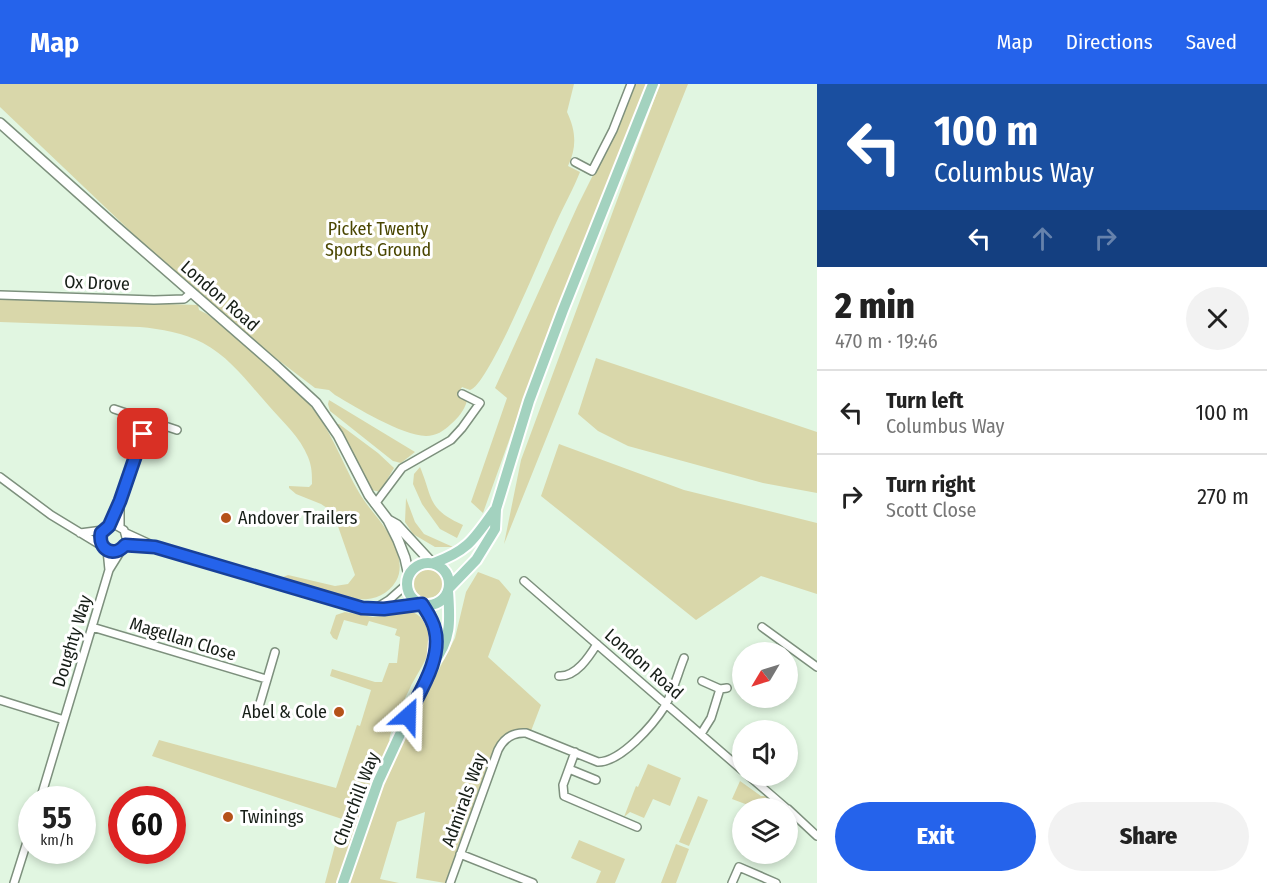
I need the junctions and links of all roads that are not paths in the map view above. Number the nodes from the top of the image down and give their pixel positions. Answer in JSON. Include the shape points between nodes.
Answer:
{"nodes":[{"id":1,"x":631,"y":84,"type":"edge"},
{"id":2,"x":653,"y":84,"type":"edge"},
{"id":3,"x":0,"y":123,"type":"edge"},
{"id":4,"x":575,"y":162,"type":"dead end"},
{"id":5,"x":191,"y":293,"type":"junction"},
{"id":6,"x":0,"y":295,"type":"edge"},
{"id":7,"x":462,"y":394,"type":"dead end"},
{"id":8,"x":114,"y":409,"type":"dead end"},
{"id":9,"x":146,"y":420,"type":"junction"},
{"id":10,"x":177,"y":430,"type":"dead end"},
{"id":11,"x":0,"y":477,"type":"edge"},
{"id":12,"x":120,"y":501,"type":"junction"},
{"id":13,"x":375,"y":504,"type":"junction"},
{"id":14,"x":496,"y":509,"type":"junction"},
{"id":15,"x":388,"y":520,"type":"junction"},
{"id":16,"x":106,"y":528,"type":"junction"},
{"id":17,"x":123,"y":530,"type":"junction"},
{"id":18,"x":80,"y":533,"type":"junction"},
{"id":19,"x":155,"y":547,"type":"junction"},
{"id":20,"x":104,"y":548,"type":"junction"},
{"id":21,"x":123,"y":548,"type":"junction"},
{"id":22,"x":433,"y":563,"type":"junction"},
{"id":23,"x":109,"y":570,"type":"junction"},
{"id":24,"x":408,"y":580,"type":"junction"},
{"id":25,"x":524,"y":581,"type":"dead end"},
{"id":26,"x":449,"y":590,"type":"junction"},
{"id":27,"x":421,"y":603,"type":"junction"},
{"id":28,"x":376,"y":608,"type":"junction"},
{"id":29,"x":92,"y":627,"type":"junction"},
{"id":30,"x":762,"y":627,"type":"dead end"},
{"id":31,"x":597,"y":644,"type":"junction"},
{"id":32,"x":275,"y":652,"type":"dead end"},
{"id":33,"x":684,"y":658,"type":"dead end"},
{"id":34,"x":433,"y":663,"type":"junction"},
{"id":35,"x":817,"y":667,"type":"edge"},
{"id":36,"x":559,"y":676,"type":"dead end"},
{"id":37,"x":267,"y":679,"type":"junction"},
{"id":38,"x":702,"y":681,"type":"dead end"},
{"id":39,"x":0,"y":700,"type":"edge"},
{"id":40,"x":665,"y":705,"type":"junction"},
{"id":41,"x":258,"y":711,"type":"dead end"},
{"id":42,"x":64,"y":720,"type":"junction"},
{"id":43,"x":701,"y":734,"type":"junction"},
{"id":44,"x":575,"y":752,"type":"junction"},
{"id":45,"x":732,"y":761,"type":"edge"},
{"id":46,"x":568,"y":769,"type":"junction"},
{"id":47,"x":596,"y":780,"type":"dead end"},
{"id":48,"x":44,"y":786,"type":"edge"},
{"id":49,"x":760,"y":786,"type":"edge"},
{"id":50,"x":774,"y":798,"type":"edge"},
{"id":51,"x":798,"y":819,"type":"edge"},
{"id":52,"x":638,"y":827,"type":"dead end"},
{"id":53,"x":817,"y":836,"type":"edge"},
{"id":54,"x":460,"y":854,"type":"junction"},
{"id":55,"x":20,"y":864,"type":"edge"},
{"id":56,"x":14,"y":883,"type":"edge"},
{"id":57,"x":343,"y":883,"type":"edge"},
{"id":58,"x":450,"y":883,"type":"edge"},
{"id":59,"x":533,"y":883,"type":"edge"},
{"id":60,"x":732,"y":883,"type":"edge"},
{"id":61,"x":776,"y":883,"type":"edge"}],
"edges":[{"from":1,"to":4,"type":"street","via":[[592,171]]},
{"from":2,"to":14,"type":"main road","via":[[548,349]]},
{"from":3,"to":5,"type":"main road","name":"London Road"},
{"from":5,"to":6,"type":"street","name":"Ox Drove","via":[[184,299],[154,300]]},
{"from":5,"to":13,"type":"main road","name":"London Road","via":[[319,407]]},
{"from":7,"to":13,"type":"street","via":[[480,403],[462,428],[444,445],[402,468]]},
{"from":8,"to":9,"type":"street"},
{"from":9,"to":10,"type":"street"},
{"from":9,"to":12,"type":"street"},
{"from":11,"to":18,"type":"street"},
{"from":12,"to":16,"type":"street"},
{"from":12,"to":17,"type":"street"},
{"from":13,"to":15,"type":"main road","name":"London Road"},
{"from":14,"to":22,"type":"main road","via":[[470,544],[454,556]]},
{"from":14,"to":26,"type":"main road","via":[[495,529],[490,538]]},
{"from":15,"to":22,"type":"main road","name":"London Road"},
{"from":15,"to":24,"type":"main road","name":"London Road","via":[[401,546]]},
{"from":16,"to":17,"type":"street"},
{"from":16,"to":18,"type":"street"},
{"from":16,"to":20,"type":"street","via":[[100,536]]},
{"from":17,"to":19,"type":"street"},
{"from":17,"to":21,"type":"street"},
{"from":18,"to":20,"type":"street"},
{"from":19,"to":21,"type":"street"},
{"from":19,"to":28,"type":"street","via":[[354,606]]},
{"from":20,"to":21,"type":"street","via":[[112,552]]},
{"from":20,"to":23,"type":"street","name":"Doughty Way"},
{"from":21,"to":23,"type":"street","name":"Doughty Way"},
{"from":22,"to":24,"type":"main road","via":[[417,566]]},
{"from":22,"to":26,"type":"main road","via":[[446,573]]},
{"from":23,"to":29,"type":"street","name":"Doughty Way"},
{"from":24,"to":27,"type":"main road","via":[[411,595]]},
{"from":24,"to":28,"type":"street"},
{"from":25,"to":31,"type":"street","name":"London Road"},
{"from":26,"to":27,"type":"main road","via":[[438,603]]},
{"from":26,"to":34,"type":"main road","name":"Churchill Way","via":[[446,642]]},
{"from":27,"to":28,"type":"street"},
{"from":27,"to":34,"type":"main road","name":"Churchill Way","via":[[436,630]]},
{"from":29,"to":37,"type":"street","name":"Magellan Close"},
{"from":29,"to":42,"type":"street","name":"Doughty Way"},
{"from":30,"to":35,"type":"street"},
{"from":31,"to":36,"type":"street","via":[[577,669]]},
{"from":31,"to":40,"type":"street","name":"London Road"},
{"from":32,"to":37,"type":"street"},
{"from":33,"to":40,"type":"street","name":"Admirals Way"},
{"from":34,"to":57,"type":"main road","name":"Churchill Way","via":[[378,783]]},
{"from":37,"to":41,"type":"street"},
{"from":38,"to":43,"type":"street","via":[[723,688]]},
{"from":39,"to":42,"type":"street"},
{"from":40,"to":43,"type":"street","name":"London Road"},
{"from":40,"to":44,"type":"street","name":"Admirals Way","via":[[634,742],[610,760],[598,762]]},
{"from":42,"to":48,"type":"street","name":"Doughty Way"},
{"from":43,"to":45,"type":"street","name":"London Road"},
{"from":44,"to":46,"type":"street"},
{"from":44,"to":54,"type":"street","name":"Admirals Way","via":[[526,733],[507,738],[498,750]]},
{"from":46,"to":47,"type":"street"},
{"from":46,"to":52,"type":"street","via":[[562,789],[567,798]]},
{"from":49,"to":50,"type":"street"},
{"from":51,"to":53,"type":"street"},
{"from":54,"to":58,"type":"street","name":"Admirals Way"},
{"from":54,"to":59,"type":"street"},
{"from":55,"to":56,"type":"street"},
{"from":60,"to":61,"type":"street","via":[[739,867]]}]}
